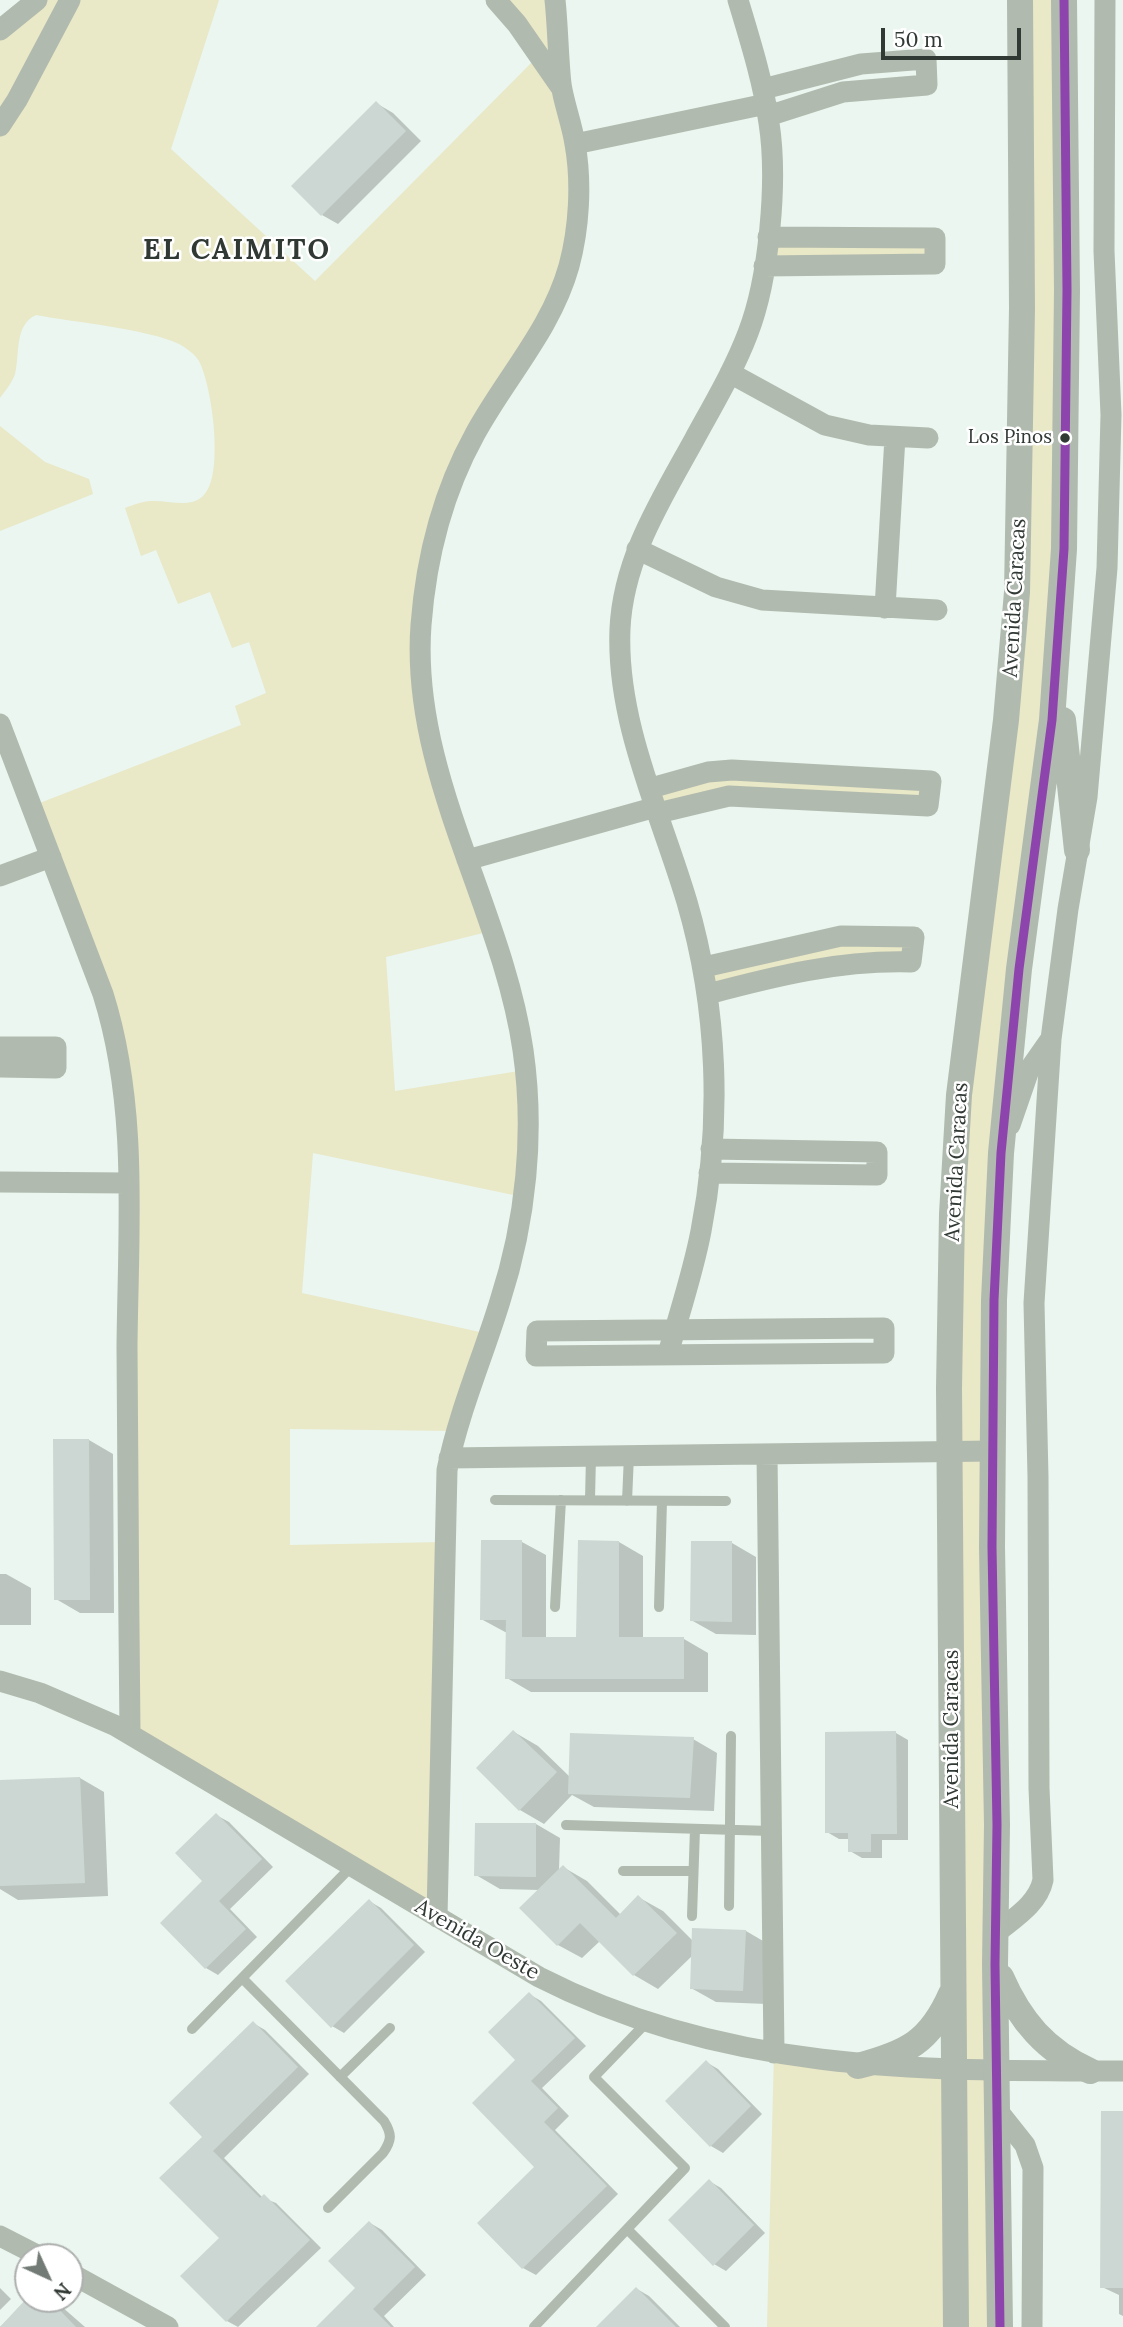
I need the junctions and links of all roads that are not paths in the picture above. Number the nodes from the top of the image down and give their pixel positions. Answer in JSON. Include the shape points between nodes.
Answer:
{"nodes":[{"id":1,"x":37,"y":0,"type":"edge"},
{"id":2,"x":70,"y":0,"type":"edge"},
{"id":3,"x":496,"y":0,"type":"edge"},
{"id":4,"x":555,"y":0,"type":"edge"},
{"id":5,"x":738,"y":0,"type":"edge"},
{"id":6,"x":1020,"y":0,"type":"edge"},
{"id":7,"x":1064,"y":0,"type":"edge"},
{"id":8,"x":1105,"y":0,"type":"edge"},
{"id":9,"x":0,"y":30,"type":"edge"},
{"id":10,"x":562,"y":87,"type":"junction"},
{"id":11,"x":0,"y":103,"type":"edge"},
{"id":12,"x":766,"y":103,"type":"junction"},
{"id":13,"x":0,"y":116,"type":"edge"},
{"id":14,"x":0,"y":126,"type":"edge"},
{"id":15,"x":575,"y":144,"type":"junction"},
{"id":16,"x":768,"y":237,"type":"junction"},
{"id":17,"x":764,"y":266,"type":"junction"},
{"id":18,"x":730,"y":373,"type":"junction"},
{"id":19,"x":895,"y":437,"type":"junction"},
{"id":20,"x":928,"y":438,"type":"dead end"},
{"id":21,"x":637,"y":549,"type":"junction"},
{"id":22,"x":885,"y":608,"type":"junction"},
{"id":23,"x":937,"y":610,"type":"dead end"},
{"id":24,"x":1056,"y":644,"type":"junction"},
{"id":25,"x":0,"y":724,"type":"edge"},
{"id":26,"x":655,"y":803,"type":"junction"},
{"id":27,"x":1077,"y":850,"type":"junction"},
{"id":28,"x":51,"y":857,"type":"junction"},
{"id":29,"x":467,"y":860,"type":"junction"},
{"id":30,"x":0,"y":876,"type":"edge"},
{"id":31,"x":704,"y":967,"type":"junction"},
{"id":32,"x":708,"y":994,"type":"junction"},
{"id":33,"x":1051,"y":1039,"type":"junction"},
{"id":34,"x":0,"y":1047,"type":"edge"},
{"id":35,"x":0,"y":1068,"type":"edge"},
{"id":36,"x":711,"y":1149,"type":"junction"},
{"id":37,"x":1000,"y":1153,"type":"junction"},
{"id":38,"x":709,"y":1172,"type":"junction"},
{"id":39,"x":0,"y":1182,"type":"edge"},
{"id":40,"x":128,"y":1183,"type":"junction"},
{"id":41,"x":674,"y":1331,"type":"junction"},
{"id":42,"x":668,"y":1354,"type":"junction"},
{"id":43,"x":992,"y":1451,"type":"junction"},
{"id":44,"x":950,"y":1452,"type":"junction"},
{"id":45,"x":767,"y":1454,"type":"junction"},
{"id":46,"x":629,"y":1455,"type":"junction"},
{"id":47,"x":591,"y":1456,"type":"junction"},
{"id":48,"x":449,"y":1458,"type":"junction"},
{"id":49,"x":495,"y":1500,"type":"dead end"},
{"id":50,"x":561,"y":1500,"type":"junction"},
{"id":51,"x":590,"y":1500,"type":"junction"},
{"id":52,"x":627,"y":1501,"type":"junction"},
{"id":53,"x":662,"y":1501,"type":"junction"},
{"id":54,"x":726,"y":1501,"type":"dead end"},
{"id":55,"x":555,"y":1607,"type":"dead end"},
{"id":56,"x":659,"y":1607,"type":"dead end"},
{"id":57,"x":0,"y":1681,"type":"edge"},
{"id":58,"x":130,"y":1734,"type":"junction"},
{"id":59,"x":732,"y":1736,"type":"dead end"},
{"id":60,"x":566,"y":1825,"type":"dead end"},
{"id":61,"x":695,"y":1829,"type":"junction"},
{"id":62,"x":730,"y":1829,"type":"junction"},
{"id":63,"x":771,"y":1831,"type":"junction"},
{"id":64,"x":352,"y":1866,"type":"junction"},
{"id":65,"x":624,"y":1871,"type":"dead end"},
{"id":66,"x":693,"y":1871,"type":"junction"},
{"id":67,"x":729,"y":1906,"type":"dead end"},
{"id":68,"x":692,"y":1916,"type":"dead end"},
{"id":69,"x":437,"y":1917,"type":"junction"},
{"id":70,"x":996,"y":1933,"type":"junction"},
{"id":71,"x":995,"y":1964,"type":"junction"},
{"id":72,"x":242,"y":1978,"type":"junction"},
{"id":73,"x":954,"y":1990,"type":"junction"},
{"id":74,"x":646,"y":2022,"type":"junction"},
{"id":75,"x":390,"y":2028,"type":"dead end"},
{"id":76,"x":192,"y":2029,"type":"dead end"},
{"id":77,"x":774,"y":2053,"type":"junction"},
{"id":78,"x":858,"y":2066,"type":"junction"},
{"id":79,"x":954,"y":2071,"type":"junction"},
{"id":80,"x":998,"y":2071,"type":"junction"},
{"id":81,"x":1090,"y":2071,"type":"junction"},
{"id":82,"x":1123,"y":2071,"type":"edge"},
{"id":83,"x":340,"y":2077,"type":"junction"},
{"id":84,"x":998,"y":2110,"type":"junction"},
{"id":85,"x":328,"y":2208,"type":"dead end"},
{"id":86,"x":626,"y":2229,"type":"junction"},
{"id":87,"x":84,"y":2281,"type":"edge"},
{"id":88,"x":168,"y":2327,"type":"edge"},
{"id":89,"x":534,"y":2327,"type":"edge"},
{"id":90,"x":725,"y":2327,"type":"edge"},
{"id":91,"x":956,"y":2327,"type":"edge"},
{"id":92,"x":1000,"y":2327,"type":"edge"},
{"id":93,"x":1032,"y":2327,"type":"edge"}],
"edges":[{"from":1,"to":9,"type":"street"},
{"from":2,"to":14,"type":"street"},
{"from":3,"to":10,"type":"street"},
{"from":4,"to":10,"type":"street"},
{"from":5,"to":12,"type":"street"},
{"from":6,"to":44,"type":"street","name":"Avenida Caracas","via":[[1020,543],[1006,720],[959,1095],[952,1214]]},
{"from":7,"to":24,"type":"street","name":"Avenida Caracas","via":[[1066,481]]},
{"from":8,"to":27,"type":"street","via":[[1104,251],[1111,415],[1107,568],[1087,797]]},
{"from":10,"to":15,"type":"street"},
{"from":11,"to":13,"type":"street"},
{"from":12,"to":12,"type":"street","via":[[862,64],[926,60],[927,85]]},
{"from":12,"to":15,"type":"street"},
{"from":12,"to":16,"type":"street","via":[[771,148]]},
{"from":15,"to":29,"type":"street","via":[[579,170],[569,267],[534,343],[474,436],[449,494],[428,564],[421,632],[425,702]]},
{"from":16,"to":17,"type":"street"},
{"from":16,"to":17,"type":"street","via":[[934,239],[934,264]]},
{"from":17,"to":18,"type":"street","via":[[749,331]]},
{"from":18,"to":19,"type":"street","via":[[825,425]]},
{"from":18,"to":21,"type":"street"},
{"from":19,"to":20,"type":"street"},
{"from":19,"to":22,"type":"street"},
{"from":21,"to":22,"type":"street","via":[[738,595],[793,604]]},
{"from":21,"to":26,"type":"street","via":[[623,599],[621,654],[627,704]]},
{"from":22,"to":23,"type":"street"},
{"from":24,"to":27,"type":"street"},
{"from":24,"to":37,"type":"street","name":"Avenida Caracas","via":[[1052,720]]},
{"from":25,"to":28,"type":"street"},
{"from":26,"to":26,"type":"street","via":[[729,796],[928,806],[931,781],[752,769],[708,772]]},
{"from":26,"to":29,"type":"street"},
{"from":26,"to":31,"type":"street"},
{"from":27,"to":33,"type":"street"},
{"from":28,"to":30,"type":"street"},
{"from":28,"to":40,"type":"street","via":[[114,1028],[124,1087]]},
{"from":29,"to":48,"type":"street","via":[[517,1021],[527,1145],[512,1259]]},
{"from":31,"to":32,"type":"street"},
{"from":31,"to":32,"type":"street","via":[[829,938],[914,937],[911,962],[817,967]]},
{"from":32,"to":36,"type":"street","via":[[713,1064]]},
{"from":33,"to":37,"type":"street","via":[[1029,1070]]},
{"from":33,"to":70,"type":"street","via":[[1034,1303],[1043,1880],[1028,1906]]},
{"from":34,"to":35,"type":"street","via":[[55,1047],[56,1068]]},
{"from":36,"to":38,"type":"street"},
{"from":36,"to":38,"type":"street","via":[[877,1152],[877,1175]]},
{"from":37,"to":43,"type":"street","name":"Avenida Caracas"},
{"from":38,"to":41,"type":"street","via":[[701,1234]]},
{"from":39,"to":40,"type":"street"},
{"from":40,"to":58,"type":"street"},
{"from":41,"to":42,"type":"street"},
{"from":41,"to":42,"type":"street","via":[[537,1331],[536,1356]]},
{"from":41,"to":42,"type":"street","via":[[884,1328],[884,1353]]},
{"from":43,"to":44,"type":"street"},
{"from":43,"to":70,"type":"street","name":"Avenida Caracas"},
{"from":44,"to":45,"type":"street"},
{"from":44,"to":73,"type":"street","name":"Avenida Caracas"},
{"from":45,"to":46,"type":"street"},
{"from":45,"to":63,"type":"street"},
{"from":46,"to":47,"type":"street"},
{"from":46,"to":52,"type":"lane"},
{"from":47,"to":48,"type":"street"},
{"from":47,"to":51,"type":"lane"},
{"from":48,"to":69,"type":"street"},
{"from":49,"to":50,"type":"lane"},
{"from":50,"to":51,"type":"lane"},
{"from":50,"to":55,"type":"lane"},
{"from":51,"to":52,"type":"lane"},
{"from":52,"to":53,"type":"lane"},
{"from":53,"to":54,"type":"lane"},
{"from":53,"to":56,"type":"lane"},
{"from":57,"to":58,"type":"street","name":"Avenida Oeste","via":[[74,1707]]},
{"from":58,"to":64,"type":"street","name":"Avenida Oeste"},
{"from":59,"to":62,"type":"lane"},
{"from":60,"to":61,"type":"lane"},
{"from":61,"to":62,"type":"lane"},
{"from":61,"to":66,"type":"lane"},
{"from":62,"to":63,"type":"lane"},
{"from":62,"to":67,"type":"lane"},
{"from":63,"to":77,"type":"street"},
{"from":64,"to":69,"type":"street","name":"Avenida Oeste"},
{"from":64,"to":72,"type":"lane"},
{"from":65,"to":66,"type":"lane"},
{"from":66,"to":68,"type":"lane"},
{"from":69,"to":74,"type":"street","name":"Avenida Oeste","via":[[565,1990]]},
{"from":70,"to":71,"type":"street","name":"Avenida Caracas"},
{"from":71,"to":80,"type":"street","name":"Avenida Caracas"},
{"from":71,"to":81,"type":"street","via":[[1026,2023],[1065,2059]]},
{"from":72,"to":76,"type":"lane"},
{"from":72,"to":83,"type":"lane"},
{"from":73,"to":78,"type":"street","via":[[941,2018],[912,2047]]},
{"from":73,"to":79,"type":"street","name":"Avenida Caracas"},
{"from":74,"to":77,"type":"street","name":"Avenida Oeste"},
{"from":74,"to":86,"type":"lane","via":[[594,2077],[685,2168]]},
{"from":75,"to":83,"type":"lane"},
{"from":77,"to":78,"type":"street","name":"Avenida Oeste"},
{"from":78,"to":79,"type":"street","name":"Avenida Oeste"},
{"from":79,"to":80,"type":"street","name":"Avenida Oeste"},
{"from":79,"to":91,"type":"street","name":"Avenida Caracas"},
{"from":80,"to":81,"type":"street","name":"Avenida Oeste"},
{"from":80,"to":84,"type":"street","name":"Avenida Caracas"},
{"from":81,"to":82,"type":"street","name":"Avenida Oeste"},
{"from":83,"to":85,"type":"lane","via":[[384,2121],[390,2142]]},
{"from":84,"to":92,"type":"street","name":"Avenida Caracas"},
{"from":84,"to":93,"type":"street","via":[[1025,2145],[1033,2168]]},
{"from":86,"to":89,"type":"lane"},
{"from":86,"to":90,"type":"lane"},
{"from":87,"to":88,"type":"street"}]}
